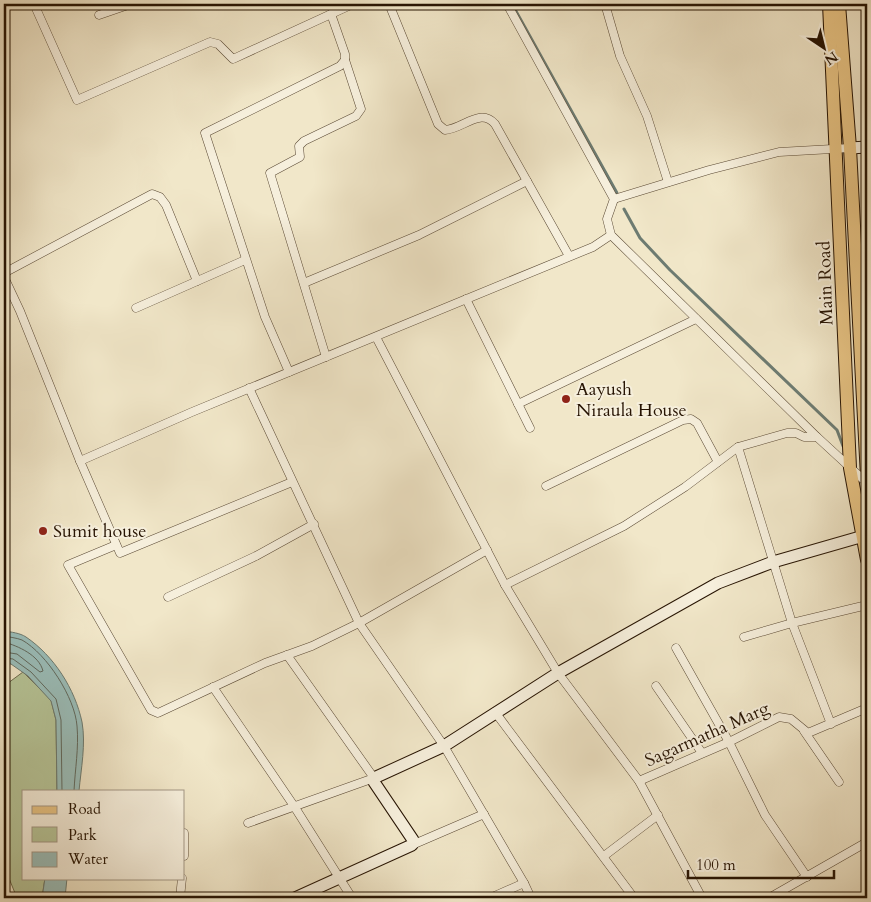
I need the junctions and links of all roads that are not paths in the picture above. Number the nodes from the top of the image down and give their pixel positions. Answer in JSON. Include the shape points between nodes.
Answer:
{"nodes":[{"id":1,"x":34,"y":4,"type":"edge"},
{"id":2,"x":132,"y":4,"type":"edge"},
{"id":3,"x":353,"y":4,"type":"edge"},
{"id":4,"x":389,"y":4,"type":"edge"},
{"id":5,"x":506,"y":4,"type":"edge"},
{"id":6,"x":605,"y":4,"type":"edge"},
{"id":7,"x":829,"y":4,"type":"edge"},
{"id":8,"x":838,"y":4,"type":"edge"},
{"id":9,"x":331,"y":14,"type":"junction"},
{"id":10,"x":99,"y":15,"type":"dead end"},
{"id":11,"x":345,"y":60,"type":"junction"},
{"id":12,"x":867,"y":147,"type":"edge"},
{"id":13,"x":843,"y":148,"type":"junction"},
{"id":14,"x":527,"y":181,"type":"junction"},
{"id":15,"x":668,"y":182,"type":"junction"},
{"id":16,"x":614,"y":199,"type":"junction"},
{"id":17,"x":611,"y":235,"type":"junction"},
{"id":18,"x":569,"y":256,"type":"junction"},
{"id":19,"x":245,"y":260,"type":"junction"},
{"id":20,"x":4,"y":272,"type":"edge"},
{"id":21,"x":4,"y":277,"type":"edge"},
{"id":22,"x":197,"y":281,"type":"junction"},
{"id":23,"x":304,"y":283,"type":"junction"},
{"id":24,"x":466,"y":299,"type":"junction"},
{"id":25,"x":136,"y":308,"type":"dead end"},
{"id":26,"x":696,"y":318,"type":"junction"},
{"id":27,"x":376,"y":337,"type":"junction"},
{"id":28,"x":326,"y":357,"type":"junction"},
{"id":29,"x":289,"y":372,"type":"junction"},
{"id":30,"x":249,"y":388,"type":"junction"},
{"id":31,"x":518,"y":404,"type":"junction"},
{"id":32,"x":530,"y":428,"type":"dead end"},
{"id":33,"x":817,"y":437,"type":"junction"},
{"id":34,"x":738,"y":447,"type":"junction"},
{"id":35,"x":80,"y":461,"type":"junction"},
{"id":36,"x":718,"y":462,"type":"junction"},
{"id":37,"x":850,"y":468,"type":"junction"},
{"id":38,"x":867,"y":470,"type":"edge"},
{"id":39,"x":292,"y":482,"type":"junction"},
{"id":40,"x":867,"y":483,"type":"edge"},
{"id":41,"x":546,"y":486,"type":"dead end"},
{"id":42,"x":314,"y":524,"type":"junction"},
{"id":43,"x":866,"y":536,"type":"edge"},
{"id":44,"x":116,"y":545,"type":"junction"},
{"id":45,"x":487,"y":550,"type":"junction"},
{"id":46,"x":867,"y":560,"type":"edge"},
{"id":47,"x":773,"y":562,"type":"junction"},
{"id":48,"x":505,"y":584,"type":"junction"},
{"id":49,"x":168,"y":597,"type":"dead end"},
{"id":50,"x":867,"y":605,"type":"edge"},
{"id":51,"x":360,"y":623,"type":"junction"},
{"id":52,"x":792,"y":623,"type":"junction"},
{"id":53,"x":744,"y":637,"type":"dead end"},
{"id":54,"x":676,"y":648,"type":"dead end"},
{"id":55,"x":287,"y":655,"type":"junction"},
{"id":56,"x":558,"y":673,"type":"junction"},
{"id":57,"x":656,"y":686,"type":"dead end"},
{"id":58,"x":213,"y":687,"type":"junction"},
{"id":59,"x":867,"y":708,"type":"edge"},
{"id":60,"x":495,"y":712,"type":"junction"},
{"id":61,"x":831,"y":724,"type":"junction"},
{"id":62,"x":804,"y":731,"type":"junction"},
{"id":63,"x":729,"y":742,"type":"junction"},
{"id":64,"x":444,"y":746,"type":"junction"},
{"id":65,"x":702,"y":754,"type":"junction"},
{"id":66,"x":374,"y":778,"type":"junction"},
{"id":67,"x":639,"y":781,"type":"junction"},
{"id":68,"x":839,"y":782,"type":"dead end"},
{"id":69,"x":294,"y":806,"type":"junction"},
{"id":70,"x":484,"y":814,"type":"junction"},
{"id":71,"x":658,"y":816,"type":"junction"},
{"id":72,"x":248,"y":823,"type":"dead end"},
{"id":73,"x":867,"y":842,"type":"edge"},
{"id":74,"x":412,"y":845,"type":"junction"},
{"id":75,"x":604,"y":856,"type":"junction"},
{"id":76,"x":339,"y":876,"type":"junction"},
{"id":77,"x":807,"y":877,"type":"junction"},
{"id":78,"x":182,"y":880,"type":"edge"},
{"id":79,"x":524,"y":883,"type":"junction"},
{"id":80,"x":180,"y":898,"type":"edge"},
{"id":81,"x":295,"y":898,"type":"edge"},
{"id":82,"x":352,"y":898,"type":"edge"},
{"id":83,"x":490,"y":898,"type":"edge"},
{"id":84,"x":531,"y":898,"type":"edge"},
{"id":85,"x":634,"y":898,"type":"edge"},
{"id":86,"x":702,"y":898,"type":"edge"},
{"id":87,"x":769,"y":898,"type":"edge"}],
"edges":[{"from":1,"to":9,"type":"street","via":[[77,100],[210,42],[218,44],[233,59]]},
{"from":2,"to":10,"type":"street"},
{"from":3,"to":9,"type":"street"},
{"from":4,"to":14,"type":"street","via":[[438,124],[445,130],[453,129],[482,116],[489,117]]},
{"from":5,"to":16,"type":"street"},
{"from":6,"to":15,"type":"street","via":[[620,56],[647,116]]},
{"from":7,"to":13,"type":"main road","name":"Main Road"},
{"from":8,"to":13,"type":"main road","name":"Main Road"},
{"from":9,"to":11,"type":"street"},
{"from":11,"to":19,"type":"street","via":[[340,66],[205,133]]},
{"from":11,"to":23,"type":"street","via":[[361,109],[356,116],[304,141],[299,146],[300,156],[270,173]]},
{"from":12,"to":13,"type":"street"},
{"from":13,"to":15,"type":"street","via":[[779,152]]},
{"from":13,"to":37,"type":"main road","name":"Main Road"},
{"from":13,"to":38,"type":"main road","name":"Main Road"},
{"from":14,"to":18,"type":"street"},
{"from":14,"to":23,"type":"street","via":[[419,235]]},
{"from":15,"to":16,"type":"street"},
{"from":16,"to":17,"type":"street","via":[[608,220]]},
{"from":17,"to":18,"type":"street","via":[[593,248]]},
{"from":17,"to":26,"type":"street"},
{"from":18,"to":24,"type":"street"},
{"from":19,"to":22,"type":"street"},
{"from":19,"to":29,"type":"street"},
{"from":20,"to":22,"type":"street","via":[[152,194],[160,197],[166,205]]},
{"from":21,"to":35,"type":"street"},
{"from":22,"to":25,"type":"street"},
{"from":23,"to":28,"type":"street"},
{"from":24,"to":27,"type":"street"},
{"from":24,"to":31,"type":"street"},
{"from":26,"to":31,"type":"street"},
{"from":26,"to":33,"type":"street"},
{"from":27,"to":28,"type":"street"},
{"from":27,"to":45,"type":"street"},
{"from":28,"to":29,"type":"street"},
{"from":29,"to":30,"type":"street"},
{"from":30,"to":35,"type":"street"},
{"from":30,"to":39,"type":"street"},
{"from":31,"to":32,"type":"street"},
{"from":33,"to":34,"type":"street","via":[[804,438],[796,433],[787,433]]},
{"from":33,"to":37,"type":"street"},
{"from":34,"to":36,"type":"street"},
{"from":34,"to":47,"type":"street"},
{"from":35,"to":44,"type":"street"},
{"from":36,"to":41,"type":"street","via":[[696,423],[690,419]]},
{"from":36,"to":48,"type":"street","via":[[624,526]]},
{"from":37,"to":40,"type":"street"},
{"from":37,"to":43,"type":"main road","name":"Main Road"},
{"from":39,"to":42,"type":"street"},
{"from":39,"to":44,"type":"street","via":[[120,554]]},
{"from":42,"to":49,"type":"street","via":[[256,556]]},
{"from":42,"to":51,"type":"street"},
{"from":43,"to":46,"type":"main road","name":"Main Road"},
{"from":43,"to":47,"type":"street"},
{"from":44,"to":58,"type":"street","via":[[68,565],[151,710],[161,713]]},
{"from":45,"to":48,"type":"street"},
{"from":45,"to":51,"type":"street"},
{"from":47,"to":52,"type":"street"},
{"from":47,"to":56,"type":"street","via":[[718,583]]},
{"from":48,"to":56,"type":"street"},
{"from":50,"to":52,"type":"street"},
{"from":51,"to":55,"type":"street"},
{"from":51,"to":64,"type":"street"},
{"from":52,"to":53,"type":"street"},
{"from":52,"to":61,"type":"street"},
{"from":54,"to":63,"type":"street"},
{"from":55,"to":58,"type":"street"},
{"from":55,"to":66,"type":"street"},
{"from":56,"to":60,"type":"street"},
{"from":56,"to":67,"type":"street"},
{"from":57,"to":65,"type":"street"},
{"from":58,"to":69,"type":"street"},
{"from":59,"to":61,"type":"street"},
{"from":60,"to":64,"type":"street"},
{"from":60,"to":75,"type":"street"},
{"from":61,"to":62,"type":"street","via":[[813,732]]},
{"from":62,"to":63,"type":"street","name":"Sagarmatha Marg","via":[[791,719],[780,717]]},
{"from":62,"to":68,"type":"street"},
{"from":63,"to":65,"type":"street","name":"Sagarmatha Marg"},
{"from":63,"to":77,"type":"street","via":[[764,815]]},
{"from":64,"to":66,"type":"street"},
{"from":64,"to":70,"type":"street"},
{"from":65,"to":67,"type":"street","name":"Sagarmatha Marg"},
{"from":66,"to":69,"type":"street"},
{"from":66,"to":74,"type":"street","via":[[413,840]]},
{"from":67,"to":71,"type":"street"},
{"from":69,"to":72,"type":"street"},
{"from":69,"to":76,"type":"street"},
{"from":70,"to":74,"type":"street"},
{"from":70,"to":79,"type":"street"},
{"from":71,"to":75,"type":"street"},
{"from":71,"to":86,"type":"street"},
{"from":73,"to":77,"type":"street"},
{"from":74,"to":76,"type":"street"},
{"from":75,"to":85,"type":"street"},
{"from":76,"to":81,"type":"street"},
{"from":76,"to":82,"type":"street"},
{"from":77,"to":87,"type":"street"},
{"from":78,"to":80,"type":"street"},
{"from":79,"to":83,"type":"street"},
{"from":79,"to":84,"type":"street"}]}
